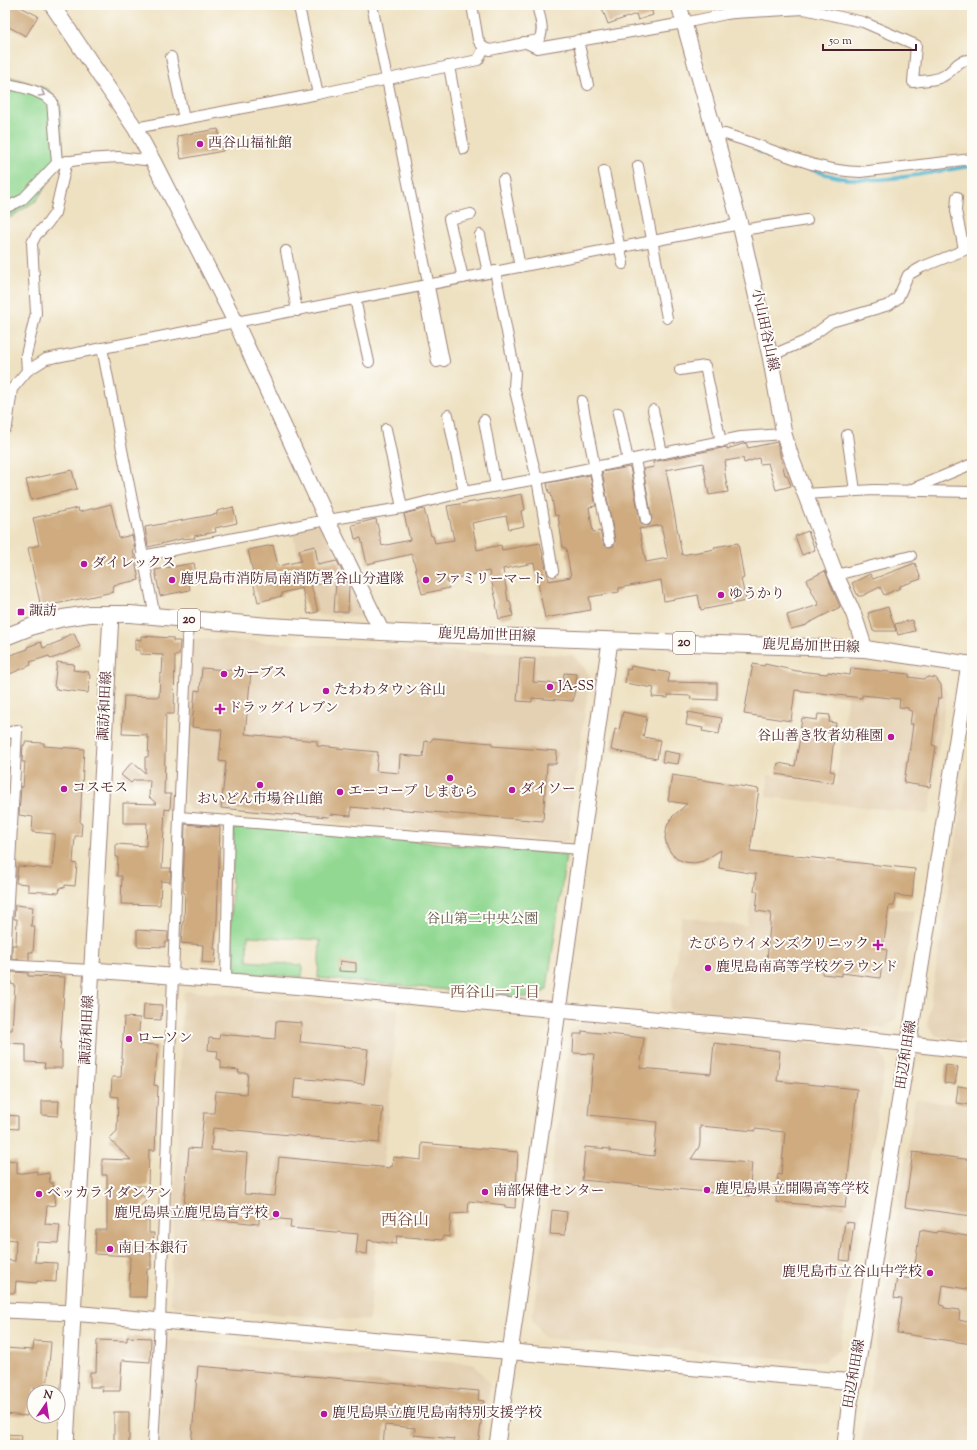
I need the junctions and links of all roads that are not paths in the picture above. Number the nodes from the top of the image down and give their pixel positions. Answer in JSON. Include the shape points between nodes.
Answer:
{"nodes":[{"id":1,"x":52,"y":5,"type":"edge"},
{"id":2,"x":372,"y":5,"type":"edge"},
{"id":3,"x":472,"y":5,"type":"edge"},
{"id":4,"x":537,"y":5,"type":"edge"},
{"id":5,"x":679,"y":5,"type":"edge"},
{"id":6,"x":734,"y":5,"type":"edge"},
{"id":7,"x":299,"y":7,"type":"dead end"},
{"id":8,"x":726,"y":14,"type":"junction"},
{"id":9,"x":684,"y":23,"type":"junction"},
{"id":10,"x":578,"y":40,"type":"junction"},
{"id":11,"x":524,"y":42,"type":"junction"},
{"id":12,"x":484,"y":48,"type":"junction"},
{"id":13,"x":171,"y":57,"type":"dead end"},
{"id":14,"x":972,"y":60,"type":"edge"},
{"id":15,"x":449,"y":66,"type":"junction"},
{"id":16,"x":387,"y":79,"type":"junction"},
{"id":17,"x":5,"y":83,"type":"edge"},
{"id":18,"x":588,"y":85,"type":"dead end"},
{"id":19,"x":318,"y":94,"type":"junction"},
{"id":20,"x":184,"y":119,"type":"junction"},
{"id":21,"x":135,"y":128,"type":"junction"},
{"id":22,"x":716,"y":135,"type":"junction"},
{"id":23,"x":464,"y":148,"type":"dead end"},
{"id":24,"x":972,"y":159,"type":"edge"},
{"id":25,"x":154,"y":161,"type":"junction"},
{"id":26,"x":62,"y":162,"type":"junction"},
{"id":27,"x":638,"y":166,"type":"dead end"},
{"id":28,"x":604,"y":171,"type":"dead end"},
{"id":29,"x":503,"y":180,"type":"dead end"},
{"id":30,"x":957,"y":197,"type":"dead end"},
{"id":31,"x":5,"y":208,"type":"edge"},
{"id":32,"x":471,"y":214,"type":"dead end"},
{"id":33,"x":807,"y":220,"type":"dead end"},
{"id":34,"x":741,"y":227,"type":"junction"},
{"id":35,"x":480,"y":235,"type":"dead end"},
{"id":36,"x":652,"y":241,"type":"junction"},
{"id":37,"x":620,"y":247,"type":"junction"},
{"id":38,"x":968,"y":248,"type":"edge"},
{"id":39,"x":286,"y":251,"type":"dead end"},
{"id":40,"x":624,"y":264,"type":"dead end"},
{"id":41,"x":520,"y":267,"type":"junction"},
{"id":42,"x":491,"y":272,"type":"junction"},
{"id":43,"x":463,"y":278,"type":"junction"},
{"id":44,"x":426,"y":285,"type":"junction"},
{"id":45,"x":355,"y":299,"type":"junction"},
{"id":46,"x":297,"y":311,"type":"junction"},
{"id":47,"x":667,"y":318,"type":"dead end"},
{"id":48,"x":236,"y":323,"type":"junction"},
{"id":49,"x":102,"y":348,"type":"junction"},
{"id":50,"x":770,"y":356,"type":"junction"},
{"id":51,"x":369,"y":362,"type":"dead end"},
{"id":52,"x":441,"y":362,"type":"dead end"},
{"id":53,"x":680,"y":370,"type":"dead end"},
{"id":54,"x":27,"y":371,"type":"junction"},
{"id":55,"x":582,"y":401,"type":"dead end"},
{"id":56,"x":653,"y":410,"type":"dead end"},
{"id":57,"x":618,"y":413,"type":"dead end"},
{"id":58,"x":448,"y":415,"type":"dead end"},
{"id":59,"x":484,"y":420,"type":"dead end"},
{"id":60,"x":5,"y":429,"type":"edge"},
{"id":61,"x":386,"y":429,"type":"dead end"},
{"id":62,"x":784,"y":434,"type":"junction"},
{"id":63,"x":847,"y":435,"type":"dead end"},
{"id":64,"x":720,"y":442,"type":"junction"},
{"id":65,"x":662,"y":453,"type":"junction"},
{"id":66,"x":631,"y":460,"type":"junction"},
{"id":67,"x":972,"y":464,"type":"edge"},
{"id":68,"x":595,"y":467,"type":"junction"},
{"id":69,"x":537,"y":479,"type":"junction"},
{"id":70,"x":496,"y":486,"type":"junction"},
{"id":71,"x":908,"y":490,"type":"junction"},
{"id":72,"x":855,"y":491,"type":"junction"},
{"id":73,"x":464,"y":492,"type":"junction"},
{"id":74,"x":972,"y":492,"type":"edge"},
{"id":75,"x":805,"y":494,"type":"junction"},
{"id":76,"x":402,"y":508,"type":"junction"},
{"id":77,"x":327,"y":520,"type":"junction"},
{"id":78,"x":646,"y":520,"type":"dead end"},
{"id":79,"x":609,"y":541,"type":"dead end"},
{"id":80,"x":142,"y":556,"type":"junction"},
{"id":81,"x":911,"y":556,"type":"dead end"},
{"id":82,"x":553,"y":571,"type":"dead end"},
{"id":83,"x":836,"y":575,"type":"junction"},
{"id":84,"x":111,"y":614,"type":"junction"},
{"id":85,"x":155,"y":617,"type":"junction"},
{"id":86,"x":188,"y":620,"type":"junction"},
{"id":87,"x":382,"y":632,"type":"junction"},
{"id":88,"x":5,"y":637,"type":"edge"},
{"id":89,"x":610,"y":641,"type":"junction"},
{"id":90,"x":865,"y":649,"type":"junction"},
{"id":91,"x":971,"y":665,"type":"edge"},
{"id":92,"x":5,"y":734,"type":"edge"},
{"id":93,"x":179,"y":816,"type":"junction"},
{"id":94,"x":229,"y":820,"type":"junction"},
{"id":95,"x":580,"y":849,"type":"junction"},
{"id":96,"x":5,"y":959,"type":"edge"},
{"id":97,"x":5,"y":965,"type":"edge"},
{"id":98,"x":91,"y":970,"type":"junction"},
{"id":99,"x":173,"y":976,"type":"junction"},
{"id":100,"x":226,"y":980,"type":"junction"},
{"id":101,"x":558,"y":1010,"type":"junction"},
{"id":102,"x":909,"y":1043,"type":"junction"},
{"id":103,"x":972,"y":1051,"type":"edge"},
{"id":104,"x":5,"y":1310,"type":"edge"},
{"id":105,"x":72,"y":1313,"type":"junction"},
{"id":106,"x":160,"y":1321,"type":"junction"},
{"id":107,"x":510,"y":1352,"type":"junction"},
{"id":108,"x":854,"y":1382,"type":"junction"},
{"id":109,"x":66,"y":1445,"type":"edge"},
{"id":110,"x":153,"y":1445,"type":"edge"},
{"id":111,"x":497,"y":1445,"type":"edge"},
{"id":112,"x":845,"y":1445,"type":"edge"}],
"edges":[{"from":1,"to":21,"type":"street"},
{"from":2,"to":16,"type":"street"},
{"from":3,"to":12,"type":"street","via":[[478,40]]},
{"from":4,"to":11,"type":"street","via":[[542,32],[538,40]]},
{"from":5,"to":9,"type":"street","name":"小山田谷山線"},
{"from":6,"to":8,"type":"street"},
{"from":7,"to":19,"type":"street"},
{"from":8,"to":9,"type":"street"},
{"from":8,"to":14,"type":"street","via":[[804,9],[863,22],[916,45],[913,82],[945,76],[957,63]]},
{"from":9,"to":10,"type":"street"},
{"from":9,"to":22,"type":"street","name":"小山田谷山線"},
{"from":10,"to":11,"type":"street","via":[[537,48]]},
{"from":10,"to":18,"type":"street"},
{"from":11,"to":12,"type":"street","via":[[490,50]]},
{"from":12,"to":15,"type":"street","via":[[478,60]]},
{"from":13,"to":20,"type":"street"},
{"from":15,"to":16,"type":"street"},
{"from":15,"to":23,"type":"street"},
{"from":16,"to":19,"type":"street"},
{"from":16,"to":44,"type":"street"},
{"from":17,"to":26,"type":"street","one_way":true,"via":[[34,90],[52,101]]},
{"from":19,"to":20,"type":"street"},
{"from":20,"to":21,"type":"street"},
{"from":21,"to":25,"type":"street"},
{"from":22,"to":24,"type":"street","via":[[732,136],[800,160],[844,172]]},
{"from":22,"to":34,"type":"street","name":"小山田谷山線"},
{"from":25,"to":26,"type":"street","via":[[120,157]]},
{"from":25,"to":48,"type":"street"},
{"from":26,"to":31,"type":"street","via":[[22,200]]},
{"from":26,"to":54,"type":"street","via":[[55,213],[32,242],[36,313],[26,355]]},
{"from":27,"to":36,"type":"street"},
{"from":28,"to":37,"type":"street"},
{"from":29,"to":41,"type":"street"},
{"from":30,"to":38,"type":"street","via":[[956,211]]},
{"from":32,"to":43,"type":"street","via":[[449,219]]},
{"from":33,"to":34,"type":"street"},
{"from":34,"to":36,"type":"street"},
{"from":34,"to":50,"type":"street","name":"小山田谷山線"},
{"from":35,"to":42,"type":"street"},
{"from":36,"to":37,"type":"street"},
{"from":36,"to":47,"type":"street"},
{"from":37,"to":40,"type":"street"},
{"from":37,"to":41,"type":"street"},
{"from":38,"to":50,"type":"street","via":[[922,267],[908,276],[898,298],[889,305],[831,322],[805,341]]},
{"from":39,"to":46,"type":"street"},
{"from":41,"to":42,"type":"street"},
{"from":42,"to":43,"type":"street"},
{"from":42,"to":69,"type":"street","via":[[515,373],[514,388]]},
{"from":43,"to":44,"type":"street"},
{"from":44,"to":45,"type":"street"},
{"from":44,"to":52,"type":"street"},
{"from":45,"to":46,"type":"street"},
{"from":45,"to":51,"type":"street"},
{"from":46,"to":48,"type":"street"},
{"from":48,"to":49,"type":"street"},
{"from":48,"to":77,"type":"street"},
{"from":49,"to":54,"type":"street","via":[[46,360]]},
{"from":49,"to":80,"type":"street"},
{"from":50,"to":62,"type":"street","name":"小山田谷山線"},
{"from":53,"to":64,"type":"street","via":[[705,366]]},
{"from":54,"to":60,"type":"street","via":[[12,390]]},
{"from":55,"to":68,"type":"street"},
{"from":56,"to":65,"type":"street"},
{"from":57,"to":66,"type":"street"},
{"from":58,"to":73,"type":"street"},
{"from":59,"to":70,"type":"street"},
{"from":61,"to":76,"type":"street"},
{"from":62,"to":64,"type":"street"},
{"from":62,"to":75,"type":"street","name":"小山田谷山線"},
{"from":63,"to":72,"type":"street"},
{"from":64,"to":65,"type":"street"},
{"from":65,"to":66,"type":"street"},
{"from":66,"to":68,"type":"street"},
{"from":66,"to":78,"type":"street"},
{"from":67,"to":71,"type":"street"},
{"from":68,"to":69,"type":"street"},
{"from":68,"to":79,"type":"street"},
{"from":69,"to":70,"type":"street"},
{"from":69,"to":82,"type":"street"},
{"from":70,"to":73,"type":"street"},
{"from":71,"to":72,"type":"street"},
{"from":71,"to":74,"type":"street"},
{"from":72,"to":75,"type":"street"},
{"from":73,"to":76,"type":"street"},
{"from":75,"to":83,"type":"street","name":"小山田谷山線"},
{"from":76,"to":77,"type":"street"},
{"from":77,"to":80,"type":"street"},
{"from":77,"to":87,"type":"street"},
{"from":80,"to":85,"type":"street"},
{"from":81,"to":83,"type":"street"},
{"from":83,"to":90,"type":"street","name":"小山田谷山線","via":[[854,615]]},
{"from":84,"to":85,"type":"main road","name":"鹿児島加世田線","number":"20"},
{"from":84,"to":88,"type":"main road","name":"鹿児島加世田線","number":"20","via":[[63,618]]},
{"from":84,"to":98,"type":"street","name":"諏訪和田線"},
{"from":85,"to":86,"type":"main road","name":"鹿児島加世田線","number":"20"},
{"from":86,"to":87,"type":"main road","name":"鹿児島加世田線","number":"20"},
{"from":86,"to":93,"type":"street"},
{"from":87,"to":89,"type":"main road","name":"鹿児島加世田線","number":"20"},
{"from":89,"to":90,"type":"main road","name":"鹿児島加世田線","number":"20"},
{"from":89,"to":95,"type":"street"},
{"from":90,"to":91,"type":"main road","name":"鹿児島加世田線","number":"20"},
{"from":91,"to":102,"type":"street","name":"田辺和田線"},
{"from":92,"to":96,"type":"street","via":[[17,730]]},
{"from":93,"to":94,"type":"street"},
{"from":93,"to":99,"type":"street"},
{"from":94,"to":95,"type":"street"},
{"from":94,"to":100,"type":"street"},
{"from":95,"to":101,"type":"street"},
{"from":97,"to":98,"type":"street"},
{"from":98,"to":99,"type":"street"},
{"from":98,"to":105,"type":"street","name":"諏訪和田線"},
{"from":99,"to":100,"type":"street"},
{"from":99,"to":106,"type":"street"},
{"from":100,"to":101,"type":"street"},
{"from":101,"to":102,"type":"street"},
{"from":101,"to":107,"type":"street"},
{"from":102,"to":103,"type":"street"},
{"from":102,"to":108,"type":"street","name":"田辺和田線"},
{"from":104,"to":105,"type":"street"},
{"from":105,"to":106,"type":"street"},
{"from":105,"to":109,"type":"street","name":"諏訪和田線"},
{"from":106,"to":107,"type":"street"},
{"from":106,"to":110,"type":"street"},
{"from":107,"to":108,"type":"street"},
{"from":107,"to":111,"type":"street"},
{"from":108,"to":112,"type":"street","name":"田辺和田線"}]}
